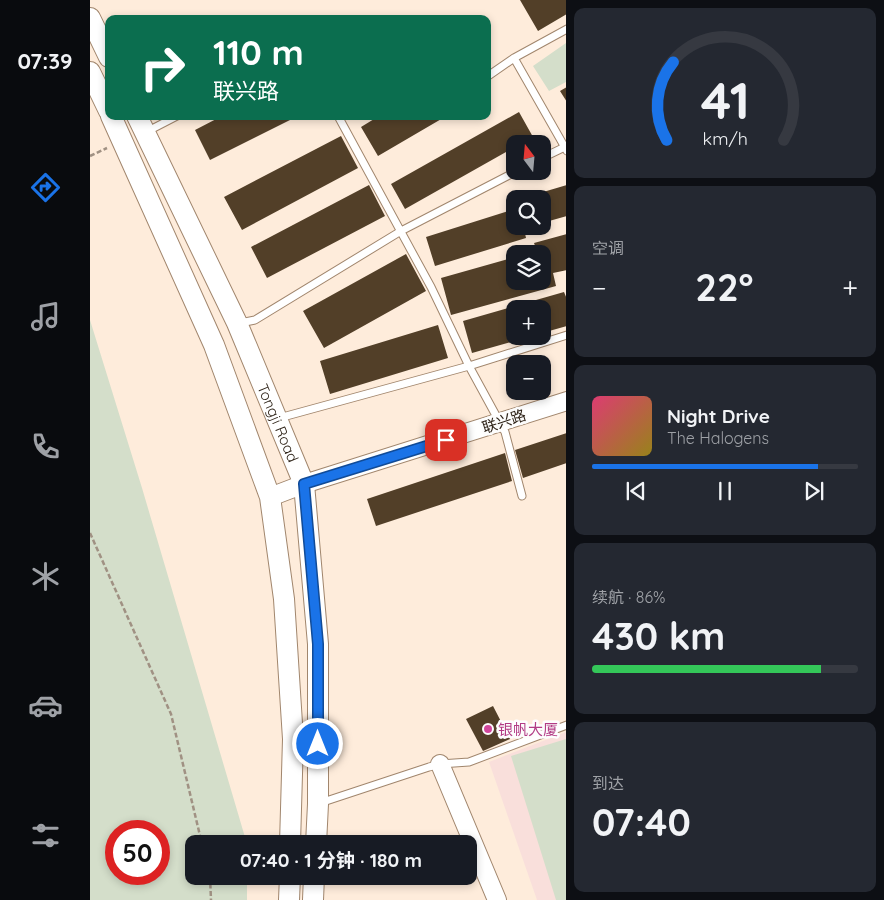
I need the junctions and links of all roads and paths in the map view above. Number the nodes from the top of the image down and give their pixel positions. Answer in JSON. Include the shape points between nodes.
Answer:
{"nodes":[{"id":1,"x":90,"y":18,"type":"edge"},
{"id":2,"x":566,"y":29,"type":"edge"},
{"id":3,"x":105,"y":49,"type":"edge"},
{"id":4,"x":514,"y":58,"type":"junction"},
{"id":5,"x":90,"y":72,"type":"edge"},
{"id":6,"x":491,"y":74,"type":"edge"},
{"id":7,"x":105,"y":103,"type":"edge"},
{"id":8,"x":113,"y":120,"type":"edge"},
{"id":9,"x":159,"y":120,"type":"edge"},
{"id":10,"x":340,"y":120,"type":"edge"},
{"id":11,"x":141,"y":124,"type":"edge"},
{"id":12,"x":566,"y":148,"type":"edge"},
{"id":13,"x":551,"y":154,"type":"edge"},
{"id":14,"x":506,"y":177,"type":"edge"},
{"id":15,"x":401,"y":231,"type":"junction"},
{"id":16,"x":237,"y":323,"type":"junction"},
{"id":17,"x":566,"y":335,"type":"edge"},
{"id":18,"x":469,"y":366,"type":"junction"},
{"id":19,"x":566,"y":401,"type":"edge"},
{"id":20,"x":276,"y":419,"type":"junction"},
{"id":21,"x":499,"y":423,"type":"junction"},
{"id":22,"x":304,"y":484,"type":"junction"},
{"id":23,"x":522,"y":496,"type":"dead end"},
{"id":24,"x":270,"y":497,"type":"junction"},
{"id":25,"x":90,"y":533,"type":"edge"},
{"id":26,"x":566,"y":725,"type":"edge"},
{"id":27,"x":440,"y":764,"type":"junction"},
{"id":28,"x":318,"y":804,"type":"junction"},
{"id":29,"x":200,"y":835,"type":"edge"},
{"id":30,"x":290,"y":835,"type":"edge"},
{"id":31,"x":316,"y":835,"type":"edge"},
{"id":32,"x":212,"y":885,"type":"edge"},
{"id":33,"x":290,"y":885,"type":"edge"},
{"id":34,"x":314,"y":885,"type":"edge"},
{"id":35,"x":211,"y":900,"type":"edge"},
{"id":36,"x":289,"y":900,"type":"edge"},
{"id":37,"x":313,"y":900,"type":"edge"},
{"id":38,"x":497,"y":900,"type":"edge"}],
"edges":[{"from":1,"to":3,"type":"main road"},
{"from":2,"to":4,"type":"lane"},
{"from":4,"to":6,"type":"lane"},
{"from":4,"to":12,"type":"lane"},
{"from":5,"to":7,"type":"main road"},
{"from":8,"to":24,"type":"main road","name":"Tongji Road","via":[[214,345]]},
{"from":9,"to":11,"type":"lane"},
{"from":10,"to":15,"type":"lane"},
{"from":11,"to":16,"type":"main road","name":"Tongji Road"},
{"from":12,"to":13,"type":"lane"},
{"from":14,"to":15,"type":"lane"},
{"from":15,"to":16,"type":"lane","via":[[254,320]]},
{"from":15,"to":18,"type":"lane"},
{"from":16,"to":20,"type":"main road","name":"Tongji Road"},
{"from":17,"to":18,"type":"lane"},
{"from":18,"to":20,"type":"lane"},
{"from":18,"to":21,"type":"lane"},
{"from":19,"to":21,"type":"street","name":"联兴路"},
{"from":20,"to":22,"type":"main road","name":"Tongji Road"},
{"from":21,"to":22,"type":"street","name":"联兴路"},
{"from":21,"to":23,"type":"lane"},
{"from":22,"to":24,"type":"street","name":"联兴路"},
{"from":22,"to":28,"type":"main road","name":"Tongji Road","via":[[318,644]]},
{"from":24,"to":30,"type":"main road","name":"Tongji Road","via":[[285,608],[293,739]]},
{"from":25,"to":29,"type":"path","via":[[171,714]]},
{"from":26,"to":27,"type":"lane","via":[[468,762]]},
{"from":27,"to":28,"type":"lane"},
{"from":27,"to":38,"type":"street"},
{"from":28,"to":31,"type":"main road","name":"Tongji Road"},
{"from":32,"to":35,"type":"path"},
{"from":33,"to":36,"type":"main road"},
{"from":34,"to":37,"type":"main road"}]}
